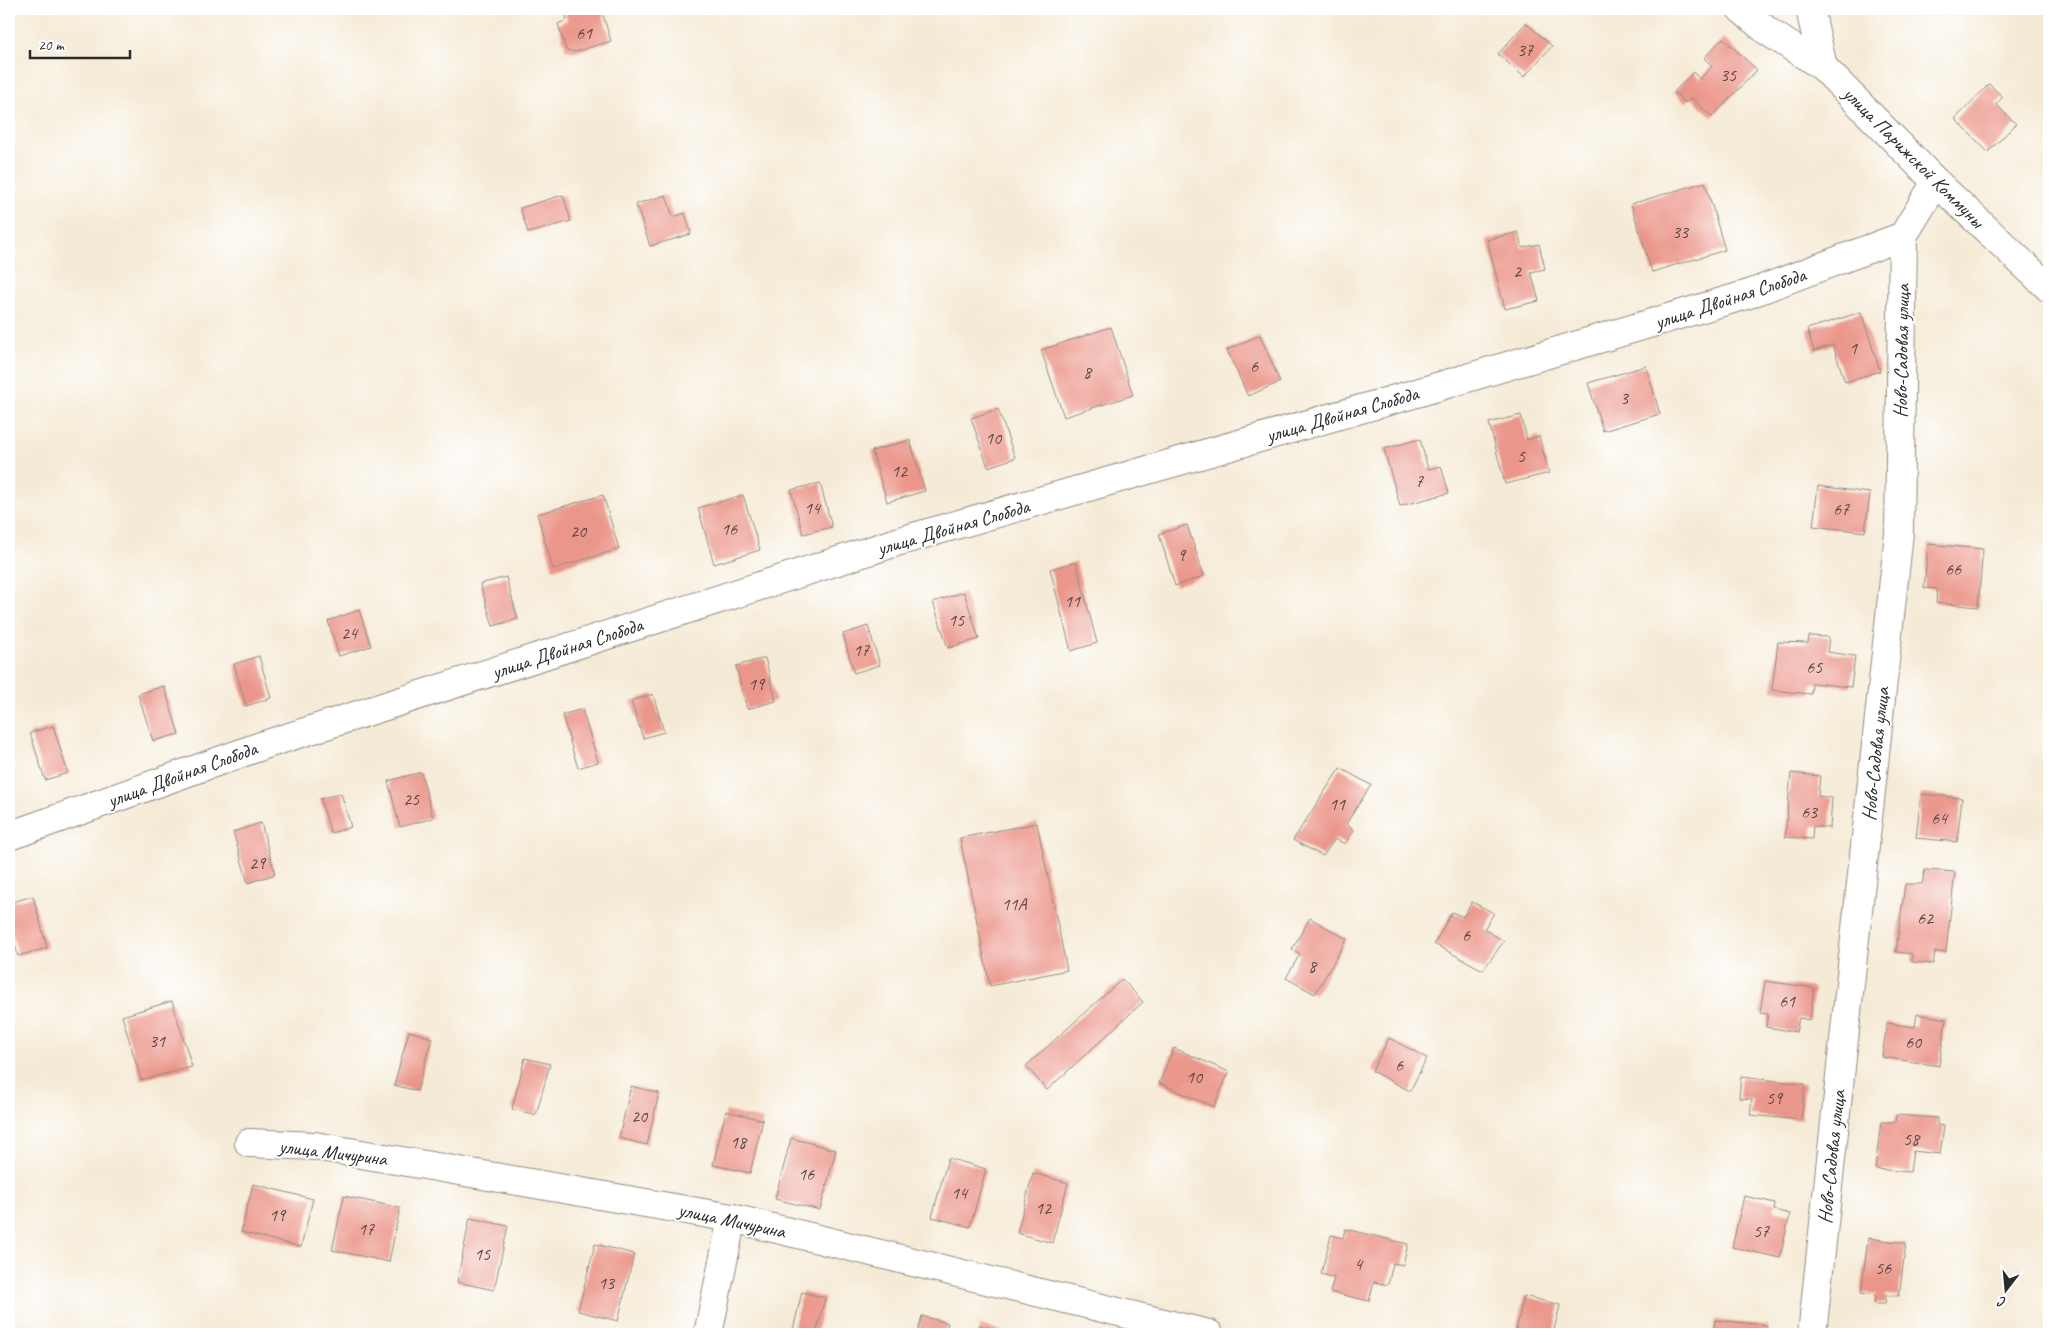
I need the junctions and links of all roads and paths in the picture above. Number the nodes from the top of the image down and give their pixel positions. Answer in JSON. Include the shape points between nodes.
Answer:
{"nodes":[{"id":1,"x":1741,"y":9,"type":"edge"},
{"id":2,"x":1810,"y":9,"type":"edge"},
{"id":3,"x":1823,"y":67,"type":"junction"},
{"id":4,"x":1936,"y":182,"type":"junction"},
{"id":5,"x":1903,"y":236,"type":"junction"},
{"id":6,"x":2049,"y":288,"type":"edge"},
{"id":7,"x":9,"y":836,"type":"edge"},
{"id":8,"x":249,"y":1143,"type":"dead end"},
{"id":9,"x":732,"y":1218,"type":"junction"},
{"id":10,"x":708,"y":1334,"type":"edge"},
{"id":11,"x":1209,"y":1334,"type":"edge"},
{"id":12,"x":1812,"y":1334,"type":"edge"}],
"edges":[{"from":1,"to":3,"type":"street","name":"улица Парижской Коммуны","via":[[1767,31]]},
{"from":2,"to":3,"type":"street"},
{"from":3,"to":4,"type":"street","name":"улица Парижской Коммуны"},
{"from":4,"to":5,"type":"street"},
{"from":4,"to":6,"type":"street","name":"улица Парижской Коммуны"},
{"from":5,"to":7,"type":"street","name":"улица Двойная Слобода","via":[[1749,294],[890,544],[264,745]]},
{"from":5,"to":12,"type":"street","name":"Ново-Садовая улица","via":[[1899,533]]},
{"from":8,"to":9,"type":"street","name":"улица Мичурина","via":[[316,1146]]},
{"from":9,"to":10,"type":"street"},
{"from":9,"to":11,"type":"street","name":"улица Мичурина"}]}
